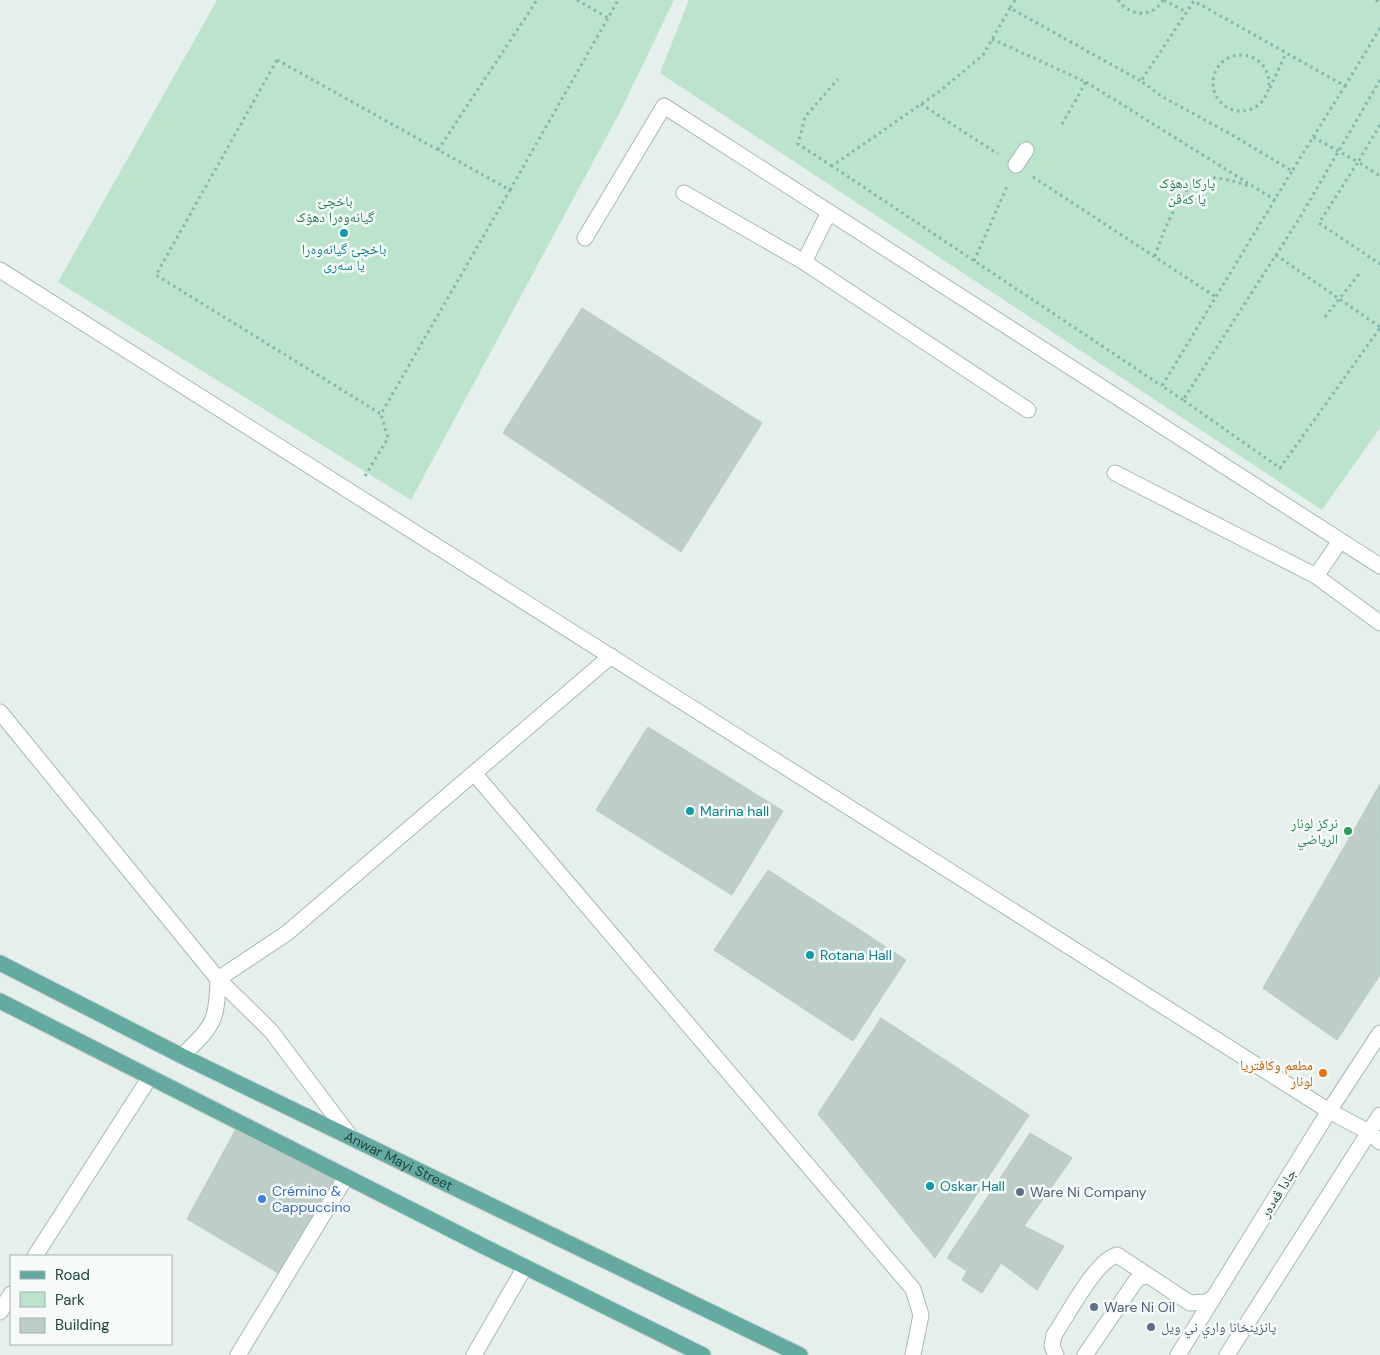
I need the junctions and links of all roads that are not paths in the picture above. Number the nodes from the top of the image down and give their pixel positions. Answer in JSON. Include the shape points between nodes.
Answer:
{"nodes":[{"id":1,"x":1026,"y":150,"type":"dead end"},
{"id":2,"x":1016,"y":165,"type":"road end"},
{"id":3,"x":684,"y":193,"type":"dead end"},
{"id":4,"x":829,"y":212,"type":"junction"},
{"id":5,"x":585,"y":238,"type":"dead end"},
{"id":6,"x":804,"y":262,"type":"junction"},
{"id":7,"x":0,"y":270,"type":"edge"},
{"id":8,"x":1028,"y":410,"type":"dead end"},
{"id":9,"x":1115,"y":473,"type":"dead end"},
{"id":10,"x":1340,"y":541,"type":"junction"},
{"id":11,"x":1380,"y":566,"type":"edge"},
{"id":12,"x":1316,"y":576,"type":"junction"},
{"id":13,"x":1380,"y":623,"type":"edge"},
{"id":14,"x":611,"y":656,"type":"junction"},
{"id":15,"x":0,"y":712,"type":"edge"},
{"id":16,"x":474,"y":773,"type":"junction"},
{"id":17,"x":0,"y":963,"type":"edge"},
{"id":18,"x":218,"y":979,"type":"junction"},
{"id":19,"x":0,"y":1001,"type":"edge"},
{"id":20,"x":1380,"y":1033,"type":"edge"},
{"id":21,"x":182,"y":1056,"type":"junction"},
{"id":22,"x":150,"y":1077,"type":"junction"},
{"id":23,"x":1329,"y":1110,"type":"junction"},
{"id":24,"x":1380,"y":1114,"type":"edge"},
{"id":25,"x":350,"y":1136,"type":"junction"},
{"id":26,"x":1374,"y":1137,"type":"edge"},
{"id":27,"x":346,"y":1177,"type":"junction"},
{"id":28,"x":36,"y":1255,"type":"edge"},
{"id":29,"x":525,"y":1267,"type":"junction"},
{"id":30,"x":1148,"y":1276,"type":"junction"},
{"id":31,"x":10,"y":1296,"type":"edge"},
{"id":32,"x":1213,"y":1298,"type":"junction"},
{"id":33,"x":0,"y":1312,"type":"edge"},
{"id":34,"x":238,"y":1355,"type":"edge"},
{"id":35,"x":474,"y":1355,"type":"edge"},
{"id":36,"x":702,"y":1355,"type":"edge"},
{"id":37,"x":800,"y":1355,"type":"edge"},
{"id":38,"x":914,"y":1355,"type":"edge"},
{"id":39,"x":1056,"y":1355,"type":"edge"},
{"id":40,"x":1085,"y":1355,"type":"edge"},
{"id":41,"x":1178,"y":1355,"type":"edge"},
{"id":42,"x":1227,"y":1355,"type":"edge"}],
"edges":[{"from":1,"to":2,"type":"street"},
{"from":3,"to":6,"type":"street"},
{"from":4,"to":5,"type":"street","via":[[664,106]]},
{"from":4,"to":6,"type":"street"},
{"from":4,"to":10,"type":"street"},
{"from":6,"to":8,"type":"street"},
{"from":7,"to":14,"type":"street"},
{"from":9,"to":12,"type":"street"},
{"from":10,"to":11,"type":"street"},
{"from":10,"to":12,"type":"street"},
{"from":12,"to":13,"type":"street"},
{"from":14,"to":16,"type":"street"},
{"from":14,"to":23,"type":"street"},
{"from":15,"to":18,"type":"street"},
{"from":16,"to":18,"type":"street","via":[[287,933]]},
{"from":16,"to":38,"type":"street","via":[[913,1289],[921,1315]]},
{"from":17,"to":21,"type":"main road","name":"Anwar Mayi Street"},
{"from":18,"to":21,"type":"street","via":[[217,1008],[210,1028]]},
{"from":18,"to":25,"type":"street","via":[[271,1031]]},
{"from":19,"to":22,"type":"main road"},
{"from":20,"to":23,"type":"street","name":"جادا ڤەدەر"},
{"from":21,"to":25,"type":"main road","name":"Anwar Mayi Street"},
{"from":22,"to":27,"type":"main road"},
{"from":22,"to":28,"type":"street"},
{"from":23,"to":26,"type":"street"},
{"from":23,"to":32,"type":"street","name":"جادا ڤەدەر"},
{"from":24,"to":26,"type":"street"},
{"from":25,"to":37,"type":"main road","name":"Anwar Mayi Street"},
{"from":26,"to":42,"type":"street"},
{"from":27,"to":29,"type":"main road"},
{"from":27,"to":34,"type":"street"},
{"from":29,"to":35,"type":"street"},
{"from":29,"to":36,"type":"main road"},
{"from":30,"to":32,"type":"street","via":[[1190,1303]]},
{"from":30,"to":39,"type":"street","via":[[1117,1255],[1104,1261],[1054,1335],[1052,1346]]},
{"from":30,"to":40,"type":"street","via":[[1135,1282]]},
{"from":31,"to":33,"type":"street"},
{"from":32,"to":41,"type":"street","name":"جادا ڤەدەر"}]}
